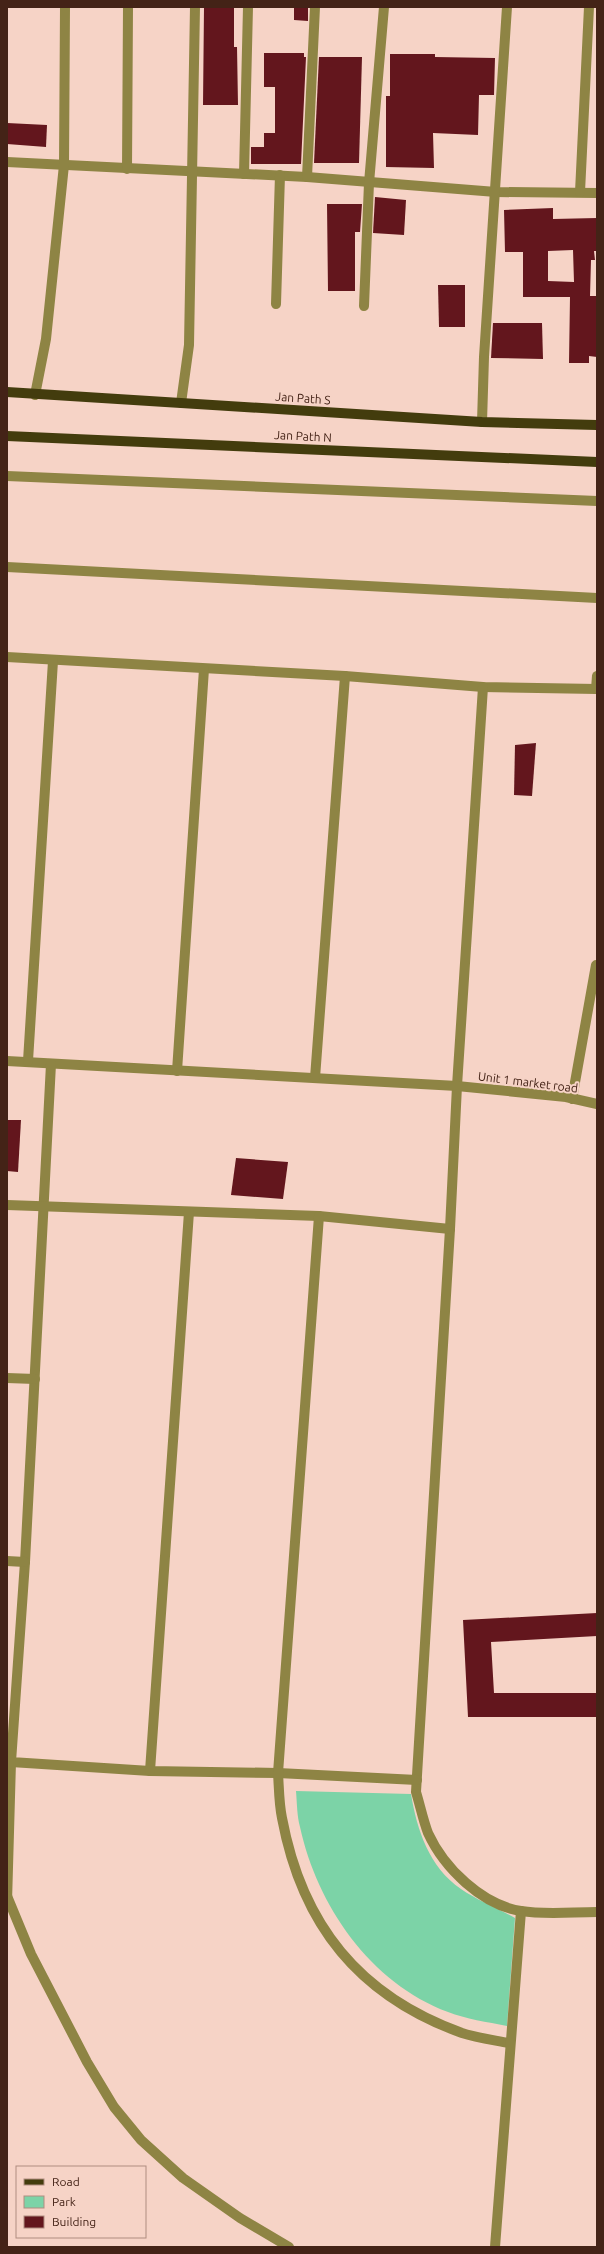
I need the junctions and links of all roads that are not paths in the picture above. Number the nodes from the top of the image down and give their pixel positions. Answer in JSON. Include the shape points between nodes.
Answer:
{"nodes":[{"id":1,"x":64,"y":7,"type":"edge"},
{"id":2,"x":128,"y":7,"type":"edge"},
{"id":3,"x":195,"y":7,"type":"edge"},
{"id":4,"x":248,"y":7,"type":"edge"},
{"id":5,"x":315,"y":7,"type":"edge"},
{"id":6,"x":384,"y":7,"type":"edge"},
{"id":7,"x":507,"y":7,"type":"edge"},
{"id":8,"x":589,"y":7,"type":"edge"},
{"id":9,"x":7,"y":162,"type":"edge"},
{"id":10,"x":64,"y":165,"type":"junction"},
{"id":11,"x":127,"y":168,"type":"junction"},
{"id":12,"x":192,"y":172,"type":"junction"},
{"id":13,"x":244,"y":174,"type":"junction"},
{"id":14,"x":280,"y":175,"type":"junction"},
{"id":15,"x":307,"y":177,"type":"junction"},
{"id":16,"x":369,"y":183,"type":"junction"},
{"id":17,"x":496,"y":192,"type":"junction"},
{"id":18,"x":580,"y":192,"type":"junction"},
{"id":19,"x":597,"y":193,"type":"edge"},
{"id":20,"x":276,"y":304,"type":"dead end"},
{"id":21,"x":364,"y":306,"type":"dead end"},
{"id":22,"x":7,"y":392,"type":"edge"},
{"id":23,"x":35,"y":395,"type":"junction"},
{"id":24,"x":181,"y":403,"type":"junction"},
{"id":25,"x":482,"y":422,"type":"junction"},
{"id":26,"x":597,"y":425,"type":"edge"},
{"id":27,"x":7,"y":436,"type":"edge"},
{"id":28,"x":597,"y":462,"type":"edge"},
{"id":29,"x":7,"y":476,"type":"edge"},
{"id":30,"x":597,"y":501,"type":"edge"},
{"id":31,"x":7,"y":567,"type":"edge"},
{"id":32,"x":597,"y":598,"type":"edge"},
{"id":33,"x":7,"y":657,"type":"edge"},
{"id":34,"x":52,"y":661,"type":"junction"},
{"id":35,"x":204,"y":669,"type":"junction"},
{"id":36,"x":345,"y":676,"type":"junction"},
{"id":37,"x":597,"y":676,"type":"edge"},
{"id":38,"x":483,"y":687,"type":"junction"},
{"id":39,"x":596,"y":689,"type":"edge"},
{"id":40,"x":596,"y":965,"type":"dead end"},
{"id":41,"x":7,"y":1061,"type":"edge"},
{"id":42,"x":28,"y":1061,"type":"junction"},
{"id":43,"x":52,"y":1064,"type":"junction"},
{"id":44,"x":177,"y":1071,"type":"junction"},
{"id":45,"x":315,"y":1078,"type":"junction"},
{"id":46,"x":457,"y":1086,"type":"junction"},
{"id":47,"x":572,"y":1099,"type":"junction"},
{"id":48,"x":597,"y":1104,"type":"edge"},
{"id":49,"x":7,"y":1205,"type":"edge"},
{"id":50,"x":43,"y":1207,"type":"junction"},
{"id":51,"x":189,"y":1212,"type":"junction"},
{"id":52,"x":319,"y":1216,"type":"junction"},
{"id":53,"x":450,"y":1229,"type":"junction"},
{"id":54,"x":7,"y":1378,"type":"edge"},
{"id":55,"x":35,"y":1379,"type":"junction"},
{"id":56,"x":7,"y":1560,"type":"edge"},
{"id":57,"x":25,"y":1562,"type":"junction"},
{"id":58,"x":9,"y":1762,"type":"edge"},
{"id":59,"x":150,"y":1771,"type":"junction"},
{"id":60,"x":278,"y":1773,"type":"junction"},
{"id":61,"x":417,"y":1780,"type":"junction"},
{"id":62,"x":7,"y":1896,"type":"edge"},
{"id":63,"x":7,"y":1909,"type":"edge"},
{"id":64,"x":521,"y":1911,"type":"junction"},
{"id":65,"x":597,"y":1912,"type":"edge"},
{"id":66,"x":509,"y":2043,"type":"junction"},
{"id":67,"x":289,"y":2247,"type":"edge"},
{"id":68,"x":495,"y":2247,"type":"edge"}],
"edges":[{"from":1,"to":10,"type":"street"},
{"from":2,"to":11,"type":"street"},
{"from":3,"to":12,"type":"street"},
{"from":4,"to":13,"type":"street"},
{"from":5,"to":15,"type":"street"},
{"from":6,"to":16,"type":"street"},
{"from":7,"to":17,"type":"street"},
{"from":8,"to":18,"type":"street"},
{"from":9,"to":10,"type":"street"},
{"from":10,"to":11,"type":"street"},
{"from":10,"to":23,"type":"street","via":[[46,339]]},
{"from":11,"to":12,"type":"street"},
{"from":12,"to":13,"type":"street"},
{"from":12,"to":24,"type":"street","via":[[189,345]]},
{"from":13,"to":14,"type":"street"},
{"from":14,"to":15,"type":"street"},
{"from":14,"to":20,"type":"street"},
{"from":15,"to":16,"type":"street"},
{"from":16,"to":17,"type":"street"},
{"from":16,"to":21,"type":"street"},
{"from":17,"to":18,"type":"street"},
{"from":17,"to":25,"type":"street"},
{"from":18,"to":19,"type":"street"},
{"from":22,"to":23,"type":"main road","name":"Jan Path S"},
{"from":23,"to":24,"type":"main road","name":"Jan Path S"},
{"from":24,"to":25,"type":"main road","name":"Jan Path S"},
{"from":25,"to":26,"type":"main road","name":"Jan Path S"},
{"from":27,"to":28,"type":"main road","name":"Jan Path N"},
{"from":29,"to":30,"type":"street"},
{"from":31,"to":32,"type":"street"},
{"from":33,"to":34,"type":"street"},
{"from":34,"to":35,"type":"street"},
{"from":34,"to":42,"type":"street"},
{"from":35,"to":36,"type":"street"},
{"from":35,"to":44,"type":"street"},
{"from":36,"to":38,"type":"street"},
{"from":36,"to":45,"type":"street"},
{"from":37,"to":39,"type":"street"},
{"from":38,"to":39,"type":"street"},
{"from":38,"to":46,"type":"street"},
{"from":40,"to":47,"type":"street"},
{"from":41,"to":42,"type":"street","name":"Unit 1 market road"},
{"from":42,"to":43,"type":"street","name":"Unit 1 market road"},
{"from":43,"to":44,"type":"street","name":"Unit 1 market road"},
{"from":43,"to":50,"type":"street"},
{"from":44,"to":45,"type":"street","name":"Unit 1 market road"},
{"from":45,"to":46,"type":"street","name":"Unit 1 market road"},
{"from":46,"to":47,"type":"street","name":"Unit 1 market road"},
{"from":46,"to":53,"type":"street"},
{"from":47,"to":48,"type":"street","name":"Unit 1 market road"},
{"from":49,"to":50,"type":"street"},
{"from":50,"to":51,"type":"street"},
{"from":50,"to":55,"type":"street"},
{"from":51,"to":52,"type":"street"},
{"from":51,"to":59,"type":"street"},
{"from":52,"to":53,"type":"street"},
{"from":52,"to":60,"type":"street"},
{"from":53,"to":61,"type":"street"},
{"from":54,"to":55,"type":"street"},
{"from":55,"to":57,"type":"street"},
{"from":56,"to":57,"type":"street"},
{"from":57,"to":58,"type":"street"},
{"from":58,"to":59,"type":"street"},
{"from":58,"to":62,"type":"street"},
{"from":59,"to":60,"type":"street"},
{"from":60,"to":61,"type":"street"},
{"from":60,"to":66,"type":"street","via":[[281,1817],[291,1859],[307,1900],[328,1937],[353,1966],[381,1992],[418,2014],[463,2033]]},
{"from":61,"to":64,"type":"street","via":[[416,1792],[428,1833],[443,1858],[464,1881],[481,1894],[504,1906]]},
{"from":62,"to":63,"type":"street"},
{"from":62,"to":67,"type":"street","via":[[31,1954],[87,2062],[114,2107],[141,2140],[183,2178],[240,2218]]},
{"from":64,"to":65,"type":"street"},
{"from":64,"to":66,"type":"street"},
{"from":66,"to":68,"type":"street"}]}
